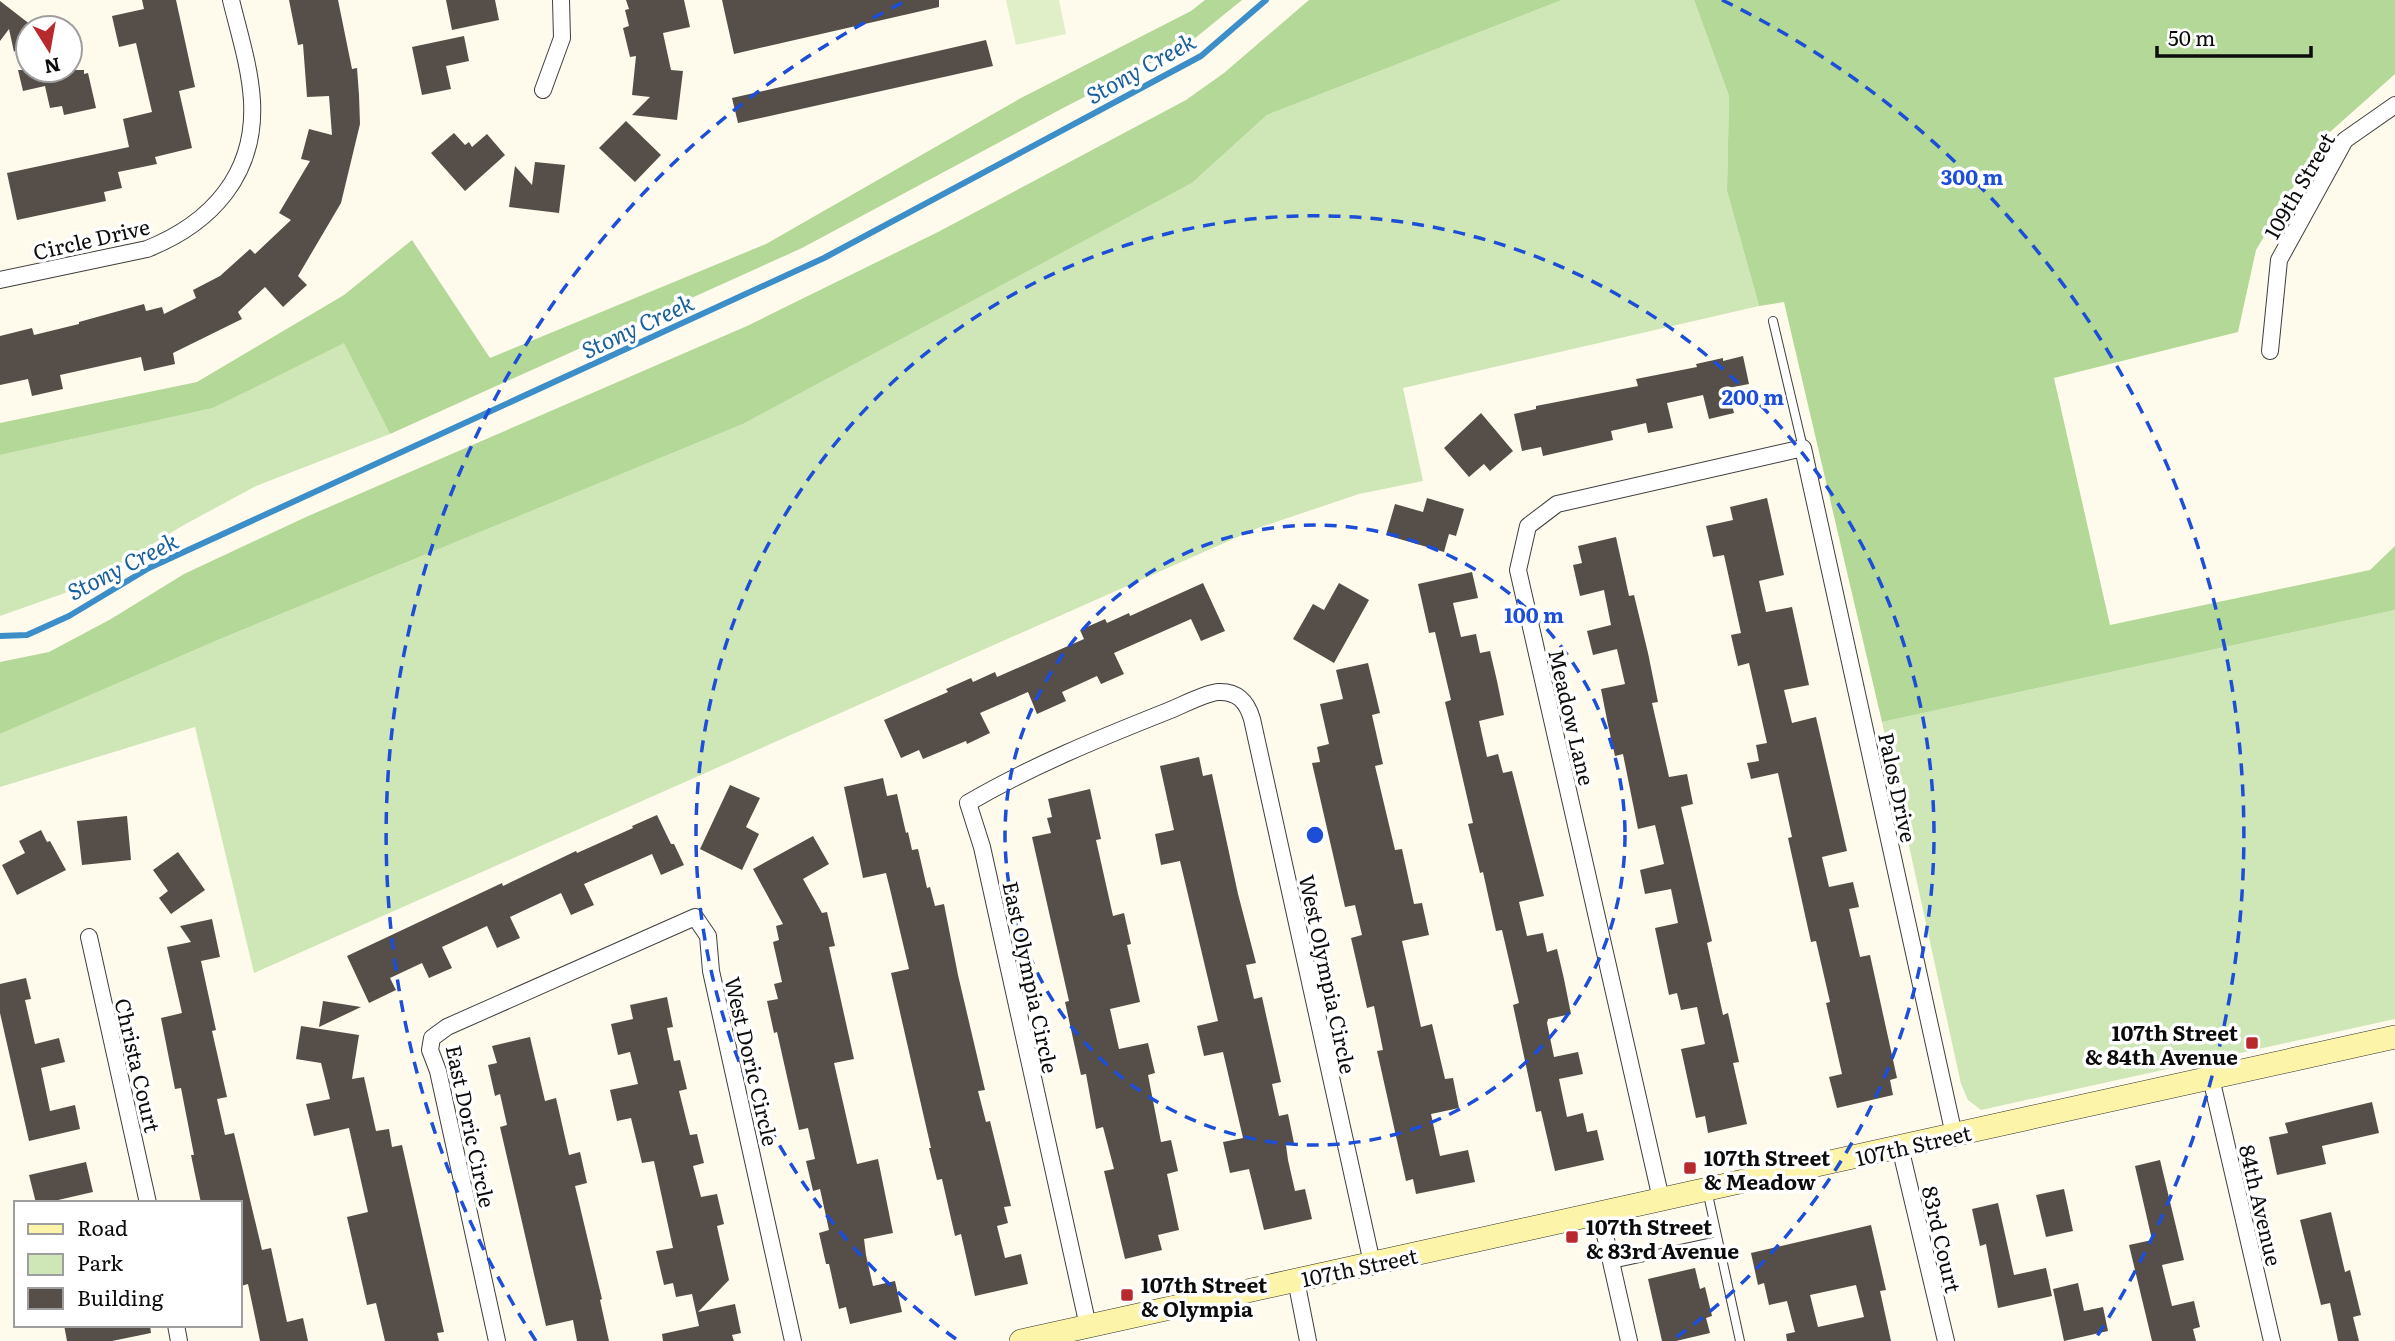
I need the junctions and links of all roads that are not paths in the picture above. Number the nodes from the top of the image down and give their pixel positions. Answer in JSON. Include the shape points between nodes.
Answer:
{"nodes":[{"id":1,"x":231,"y":0,"type":"edge"},
{"id":2,"x":561,"y":0,"type":"edge"},
{"id":3,"x":544,"y":90,"type":"dead end"},
{"id":4,"x":2395,"y":105,"type":"edge"},
{"id":5,"x":0,"y":280,"type":"edge"},
{"id":6,"x":1773,"y":321,"type":"dead end"},
{"id":7,"x":2270,"y":351,"type":"dead end"},
{"id":8,"x":1802,"y":448,"type":"junction"},
{"id":9,"x":1121,"y":730,"type":"joint"},
{"id":10,"x":89,"y":937,"type":"dead end"},
{"id":11,"x":579,"y":967,"type":"joint"},
{"id":12,"x":2395,"y":1037,"type":"edge"},
{"id":13,"x":2211,"y":1078,"type":"junction"},
{"id":14,"x":1954,"y":1135,"type":"junction"},
{"id":15,"x":1900,"y":1147,"type":"junction"},
{"id":16,"x":1707,"y":1189,"type":"junction"},
{"id":17,"x":1661,"y":1199,"type":"junction"},
{"id":18,"x":148,"y":1201,"type":"edge"},
{"id":19,"x":1600,"y":1213,"type":"junction"},
{"id":20,"x":1718,"y":1241,"type":"junction"},
{"id":21,"x":1372,"y":1263,"type":"junction"},
{"id":22,"x":1611,"y":1264,"type":"junction"},
{"id":23,"x":1296,"y":1280,"type":"junction"},
{"id":24,"x":1088,"y":1326,"type":"junction"},
{"id":25,"x":497,"y":1341,"type":"edge"},
{"id":26,"x":793,"y":1341,"type":"edge"},
{"id":27,"x":1021,"y":1341,"type":"edge"},
{"id":28,"x":1308,"y":1341,"type":"edge"},
{"id":29,"x":1629,"y":1341,"type":"edge"},
{"id":30,"x":1740,"y":1341,"type":"edge"},
{"id":31,"x":1946,"y":1341,"type":"edge"},
{"id":32,"x":2272,"y":1341,"type":"edge"}],
"edges":[{"from":1,"to":5,"type":"street","name":"Circle Drive","via":[[252,101],[246,153],[225,196],[191,227],[166,242]]},
{"from":2,"to":3,"type":"street","via":[[562,38]]},
{"from":4,"to":7,"type":"street","name":"109th Street","via":[[2345,140],[2279,260]]},
{"from":6,"to":8,"type":"lane"},
{"from":8,"to":14,"type":"street","name":"Palos Drive"},
{"from":8,"to":17,"type":"street","name":"Meadow Lane","via":[[1557,504],[1528,526],[1518,570]]},
{"from":9,"to":21,"type":"street","name":"West Olympia Circle","via":[[1217,692],[1238,695],[1248,705]]},
{"from":9,"to":24,"type":"street","name":"East Olympia Circle","via":[[968,803],[982,847]]},
{"from":10,"to":18,"type":"street","name":"Christa Court"},
{"from":11,"to":25,"type":"street","name":"East Doric Circle","via":[[447,1027],[432,1038],[429,1050],[438,1071]]},
{"from":11,"to":26,"type":"street","name":"West Doric Circle","via":[[695,917],[708,936],[711,971]]},
{"from":12,"to":13,"type":"street","name":"107th Street"},
{"from":13,"to":14,"type":"street","name":"107th Street"},
{"from":13,"to":32,"type":"street","name":"84th Avenue"},
{"from":14,"to":15,"type":"street","name":"107th Street"},
{"from":15,"to":16,"type":"street","name":"107th Street"},
{"from":15,"to":31,"type":"street","name":"83rd Court"},
{"from":16,"to":17,"type":"street","name":"107th Street"},
{"from":16,"to":20,"type":"lane"},
{"from":17,"to":19,"type":"street","name":"107th Street"},
{"from":19,"to":21,"type":"street","name":"107th Street"},
{"from":19,"to":22,"type":"street"},
{"from":20,"to":22,"type":"lane"},
{"from":20,"to":30,"type":"lane"},
{"from":21,"to":23,"type":"street","name":"107th Street"},
{"from":22,"to":29,"type":"street"},
{"from":23,"to":24,"type":"street","name":"107th Street"},
{"from":23,"to":28,"type":"street"},
{"from":24,"to":27,"type":"street","name":"107th Street"}]}
